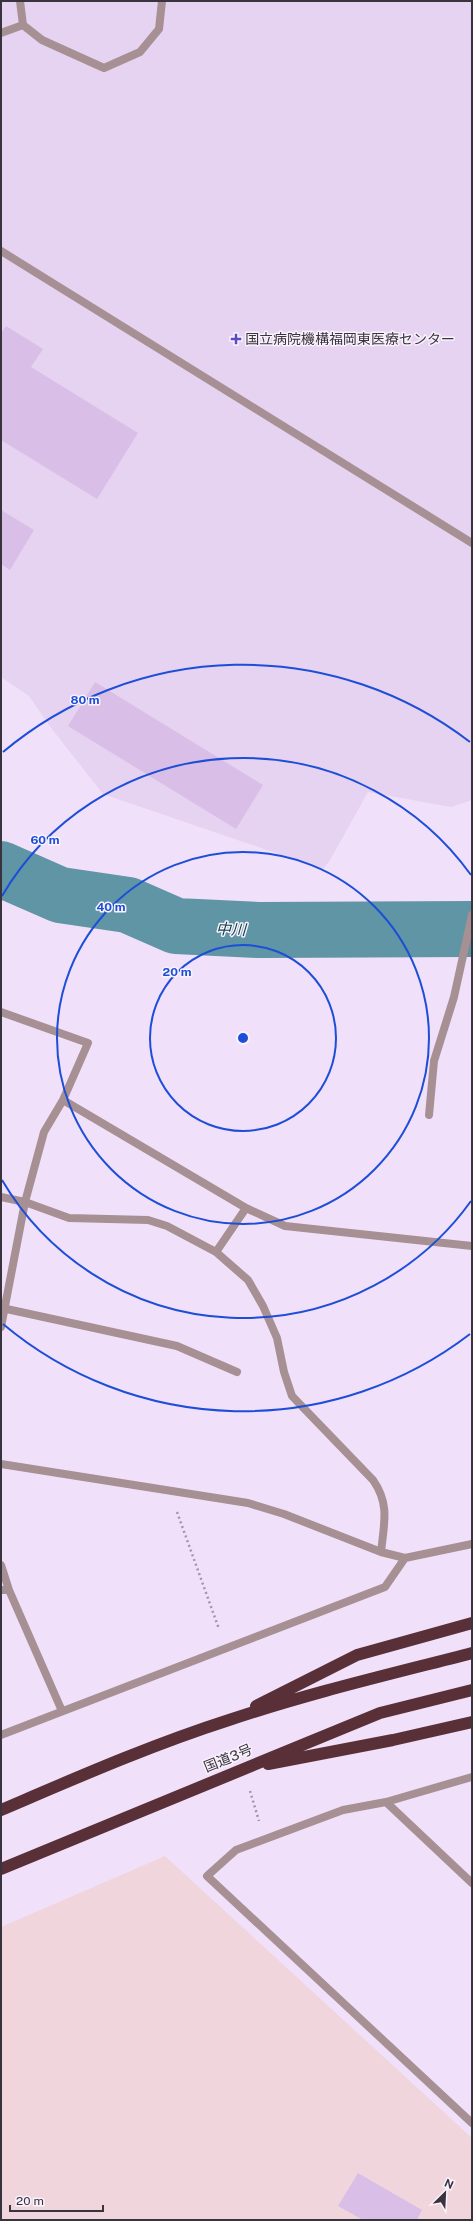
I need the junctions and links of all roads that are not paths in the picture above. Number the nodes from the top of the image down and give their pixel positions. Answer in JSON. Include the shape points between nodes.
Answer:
{"nodes":[{"id":1,"x":20,"y":1,"type":"edge"},
{"id":2,"x":162,"y":1,"type":"edge"},
{"id":3,"x":23,"y":24,"type":"junction"},
{"id":4,"x":2,"y":33,"type":"edge"},
{"id":5,"x":1,"y":251,"type":"edge"},
{"id":6,"x":472,"y":543,"type":"edge"},
{"id":7,"x":472,"y":915,"type":"edge"},
{"id":8,"x":1,"y":1012,"type":"edge"},
{"id":9,"x":63,"y":1100,"type":"junction"},
{"id":10,"x":429,"y":1115,"type":"dead end"},
{"id":11,"x":1,"y":1196,"type":"edge"},
{"id":12,"x":25,"y":1202,"type":"junction"},
{"id":13,"x":246,"y":1208,"type":"junction"},
{"id":14,"x":472,"y":1246,"type":"edge"},
{"id":15,"x":216,"y":1252,"type":"junction"},
{"id":16,"x":3,"y":1308,"type":"edge"},
{"id":17,"x":1,"y":1327,"type":"edge"},
{"id":18,"x":237,"y":1372,"type":"dead end"},
{"id":19,"x":1,"y":1464,"type":"edge"},
{"id":20,"x":472,"y":1544,"type":"edge"},
{"id":21,"x":382,"y":1552,"type":"junction"},
{"id":22,"x":405,"y":1558,"type":"junction"},
{"id":23,"x":1,"y":1565,"type":"edge"},
{"id":24,"x":5,"y":1590,"type":"edge"},
{"id":25,"x":472,"y":1623,"type":"edge"},
{"id":26,"x":472,"y":1653,"type":"edge"},
{"id":27,"x":472,"y":1690,"type":"edge"},
{"id":28,"x":62,"y":1711,"type":"junction"},
{"id":29,"x":230,"y":1719,"type":"junction"},
{"id":30,"x":472,"y":1722,"type":"edge"},
{"id":31,"x":1,"y":1735,"type":"edge"},
{"id":32,"x":243,"y":1768,"type":"junction"},
{"id":33,"x":472,"y":1777,"type":"edge"},
{"id":34,"x":386,"y":1802,"type":"junction"},
{"id":35,"x":1,"y":1810,"type":"edge"},
{"id":36,"x":1,"y":1868,"type":"edge"},
{"id":37,"x":472,"y":1883,"type":"edge"},
{"id":38,"x":472,"y":2123,"type":"edge"}],
"edges":[{"from":1,"to":3,"type":"street"},
{"from":2,"to":3,"type":"street","via":[[159,29],[140,52],[104,68],[42,40]]},
{"from":3,"to":4,"type":"street"},
{"from":5,"to":6,"type":"street"},
{"from":7,"to":10,"type":"street","via":[[454,997],[434,1061]]},
{"from":8,"to":9,"type":"street","via":[[88,1043]]},
{"from":9,"to":12,"type":"street","via":[[44,1132]]},
{"from":9,"to":13,"type":"street"},
{"from":11,"to":12,"type":"street"},
{"from":12,"to":15,"type":"street","via":[[70,1218],[148,1220],[167,1226]]},
{"from":12,"to":16,"type":"street"},
{"from":13,"to":14,"type":"street","via":[[285,1226]]},
{"from":13,"to":15,"type":"street"},
{"from":15,"to":21,"type":"street","via":[[248,1280],[263,1306],[277,1338],[292,1396],[380,1490],[386,1506]]},
{"from":16,"to":17,"type":"street"},
{"from":16,"to":18,"type":"street","via":[[176,1346]]},
{"from":19,"to":21,"type":"street","via":[[248,1503],[284,1514]]},
{"from":20,"to":22,"type":"street"},
{"from":21,"to":22,"type":"street"},
{"from":22,"to":28,"type":"street","via":[[385,1587]]},
{"from":23,"to":24,"type":"street"},
{"from":24,"to":28,"type":"street"},
{"from":25,"to":29,"type":"highway","via":[[357,1655]]},
{"from":26,"to":29,"type":"highway"},
{"from":27,"to":32,"type":"highway","name":"国道3号","via":[[380,1713]]},
{"from":28,"to":31,"type":"street"},
{"from":29,"to":35,"type":"highway","via":[[137,1752]]},
{"from":30,"to":32,"type":"highway","via":[[393,1740]]},
{"from":32,"to":36,"type":"highway","name":"国道3号"},
{"from":33,"to":34,"type":"street"},
{"from":34,"to":37,"type":"street"},
{"from":34,"to":38,"type":"street","via":[[343,1810],[236,1850],[207,1876]]}]}
